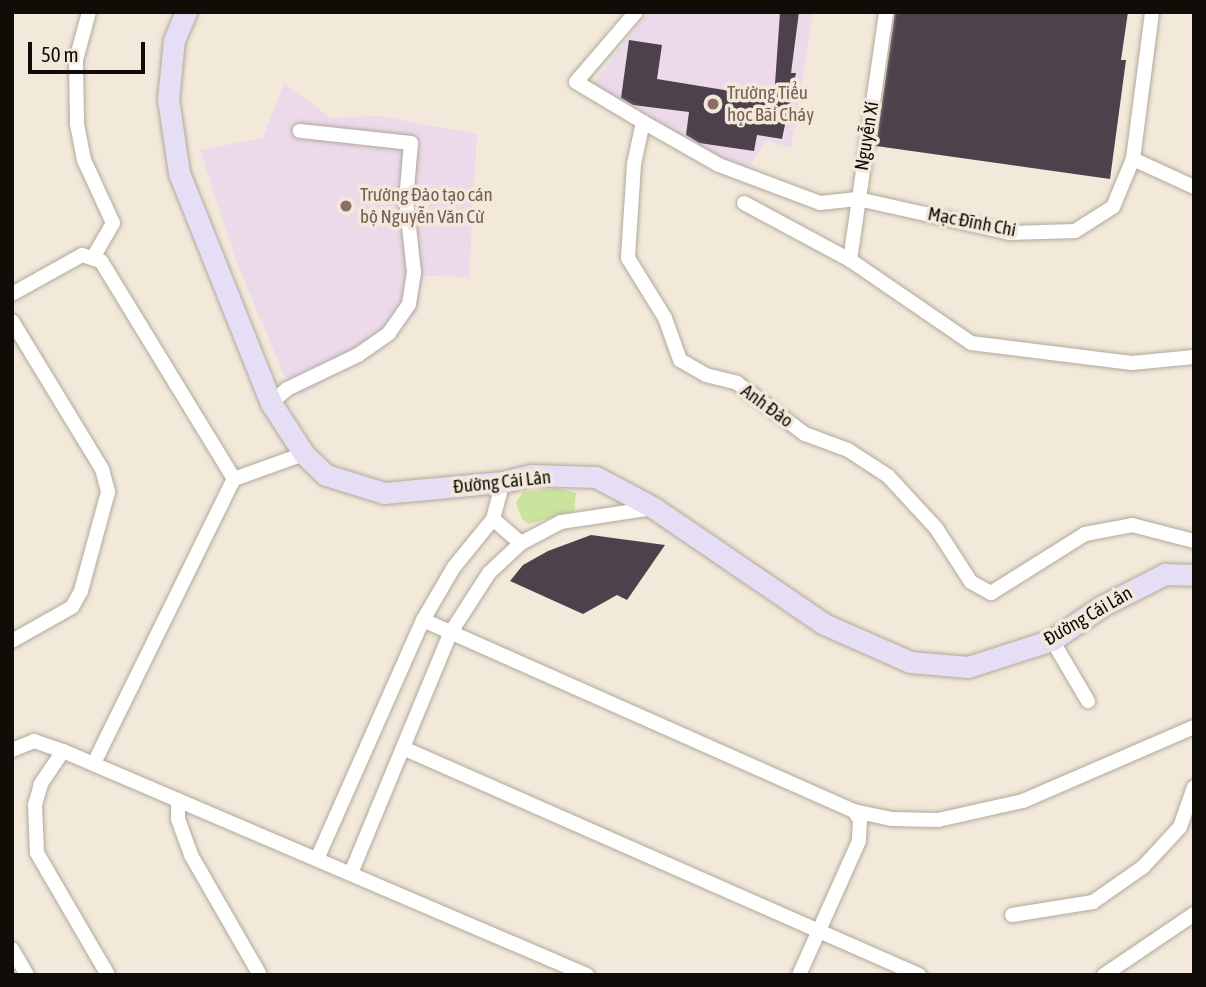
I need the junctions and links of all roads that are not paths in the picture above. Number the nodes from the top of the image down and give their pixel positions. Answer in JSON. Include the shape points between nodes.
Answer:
{"nodes":[{"id":1,"x":89,"y":12,"type":"edge"},
{"id":2,"x":186,"y":12,"type":"edge"},
{"id":3,"x":636,"y":12,"type":"edge"},
{"id":4,"x":886,"y":12,"type":"edge"},
{"id":5,"x":1152,"y":12,"type":"edge"},
{"id":6,"x":643,"y":122,"type":"junction"},
{"id":7,"x":300,"y":131,"type":"dead end"},
{"id":8,"x":1133,"y":159,"type":"junction"},
{"id":9,"x":1194,"y":187,"type":"edge"},
{"id":10,"x":858,"y":199,"type":"junction"},
{"id":11,"x":744,"y":203,"type":"dead end"},
{"id":12,"x":94,"y":256,"type":"junction"},
{"id":13,"x":850,"y":260,"type":"junction"},
{"id":14,"x":12,"y":294,"type":"edge"},
{"id":15,"x":12,"y":321,"type":"edge"},
{"id":16,"x":1194,"y":357,"type":"edge"},
{"id":17,"x":271,"y":403,"type":"junction"},
{"id":18,"x":304,"y":454,"type":"junction"},
{"id":19,"x":234,"y":480,"type":"junction"},
{"id":20,"x":503,"y":482,"type":"junction"},
{"id":21,"x":654,"y":508,"type":"junction"},
{"id":22,"x":493,"y":519,"type":"junction"},
{"id":23,"x":1194,"y":541,"type":"edge"},
{"id":24,"x":521,"y":543,"type":"junction"},
{"id":25,"x":1194,"y":575,"type":"edge"},
{"id":26,"x":423,"y":620,"type":"junction"},
{"id":27,"x":451,"y":632,"type":"junction"},
{"id":28,"x":1052,"y":640,"type":"junction"},
{"id":29,"x":12,"y":641,"type":"edge"},
{"id":30,"x":1088,"y":701,"type":"dead end"},
{"id":31,"x":1194,"y":727,"type":"edge"},
{"id":32,"x":403,"y":748,"type":"junction"},
{"id":33,"x":12,"y":750,"type":"edge"},
{"id":34,"x":63,"y":751,"type":"junction"},
{"id":35,"x":94,"y":763,"type":"junction"},
{"id":36,"x":1194,"y":786,"type":"edge"},
{"id":37,"x":178,"y":800,"type":"junction"},
{"id":38,"x":854,"y":811,"type":"junction"},
{"id":39,"x":317,"y":859,"type":"junction"},
{"id":40,"x":351,"y":873,"type":"junction"},
{"id":41,"x":1194,"y":914,"type":"edge"},
{"id":42,"x":1012,"y":915,"type":"dead end"},
{"id":43,"x":818,"y":931,"type":"junction"},
{"id":44,"x":12,"y":949,"type":"edge"},
{"id":45,"x":27,"y":975,"type":"edge"},
{"id":46,"x":108,"y":975,"type":"edge"},
{"id":47,"x":260,"y":975,"type":"edge"},
{"id":48,"x":587,"y":975,"type":"edge"},
{"id":49,"x":799,"y":975,"type":"edge"},
{"id":50,"x":919,"y":975,"type":"edge"},
{"id":51,"x":1104,"y":975,"type":"edge"}],
"edges":[{"from":1,"to":12,"type":"street","via":[[76,60],[77,124],[85,160],[113,223]]},
{"from":2,"to":17,"type":"main road","name":"Đường Cái Lân","via":[[174,40],[168,100],[178,173]]},
{"from":3,"to":6,"type":"street","via":[[576,82]]},
{"from":4,"to":10,"type":"street","name":"Nguyễn Xí"},
{"from":5,"to":8,"type":"street","name":"Mạc Đĩnh Chi"},
{"from":6,"to":10,"type":"street","name":"Mạc Đĩnh Chi","via":[[719,165],[820,203]]},
{"from":6,"to":23,"type":"street","name":"Anh Đào","via":[[634,164],[628,258],[665,318],[680,360],[706,375],[737,383],[805,435],[848,450],[888,476],[936,528],[971,582],[991,593],[1085,534],[1132,525]]},
{"from":7,"to":17,"type":"street","via":[[411,143],[406,200],[414,272],[409,304],[389,333],[358,355],[287,389]]},
{"from":8,"to":9,"type":"street"},
{"from":8,"to":10,"type":"street","name":"Mạc Đĩnh Chi","via":[[1113,207],[1075,231],[1010,233]]},
{"from":10,"to":13,"type":"street","name":"Nguyễn Xí"},
{"from":11,"to":13,"type":"street"},
{"from":12,"to":14,"type":"street","via":[[82,255]]},
{"from":12,"to":19,"type":"street"},
{"from":13,"to":16,"type":"street","via":[[971,343],[1132,363]]},
{"from":15,"to":29,"type":"street","via":[[102,468],[108,492],[98,539],[72,607]]},
{"from":17,"to":18,"type":"main road","name":"Đường Cái Lân"},
{"from":18,"to":19,"type":"street"},
{"from":18,"to":20,"type":"main road","name":"Đường Cái Lân","via":[[326,475],[384,493]]},
{"from":19,"to":35,"type":"street"},
{"from":20,"to":21,"type":"main road","name":"Đường Cái Lân","via":[[531,475],[596,477]]},
{"from":20,"to":22,"type":"street"},
{"from":21,"to":24,"type":"street","via":[[561,522]]},
{"from":21,"to":28,"type":"main road","name":"Đường Cái Lân","via":[[824,624],[910,662],[968,667]]},
{"from":22,"to":24,"type":"street"},
{"from":22,"to":26,"type":"street","via":[[454,567]]},
{"from":24,"to":27,"type":"street","via":[[489,573]]},
{"from":25,"to":28,"type":"main road","name":"Đường Cái Lân","via":[[1165,574],[1102,606]]},
{"from":26,"to":27,"type":"street"},
{"from":26,"to":39,"type":"street"},
{"from":27,"to":32,"type":"street"},
{"from":27,"to":38,"type":"street"},
{"from":28,"to":30,"type":"street"},
{"from":31,"to":38,"type":"street","via":[[1023,801],[937,820],[892,819]]},
{"from":32,"to":40,"type":"street"},
{"from":32,"to":43,"type":"street"},
{"from":33,"to":34,"type":"street","via":[[34,741]]},
{"from":34,"to":35,"type":"street"},
{"from":34,"to":46,"type":"street","via":[[41,784],[34,805],[37,853]]},
{"from":35,"to":37,"type":"street"},
{"from":36,"to":42,"type":"street","via":[[1172,837],[1143,867],[1103,895],[1066,908]]},
{"from":37,"to":39,"type":"street"},
{"from":37,"to":47,"type":"street","via":[[187,846]]},
{"from":38,"to":43,"type":"street","via":[[860,820],[859,841]]},
{"from":39,"to":40,"type":"street"},
{"from":40,"to":48,"type":"street"},
{"from":41,"to":51,"type":"street"},
{"from":43,"to":49,"type":"street"},
{"from":43,"to":50,"type":"street"},
{"from":44,"to":45,"type":"street"}]}
